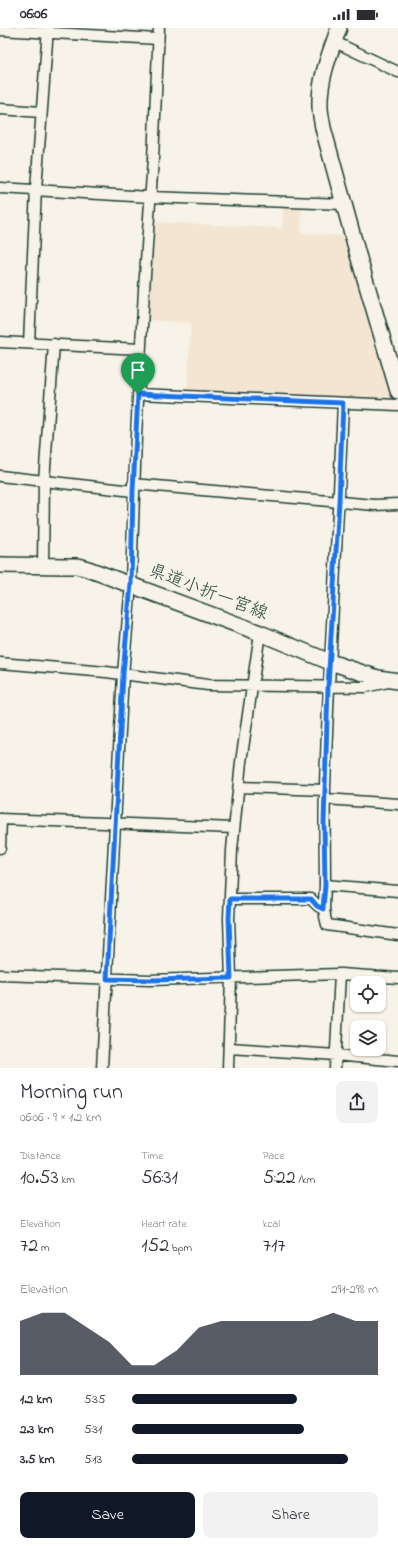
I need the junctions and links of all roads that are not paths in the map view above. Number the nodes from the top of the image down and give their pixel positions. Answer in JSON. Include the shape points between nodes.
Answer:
{"nodes":[{"id":1,"x":159,"y":28,"type":"edge"},
{"id":2,"x":0,"y":30,"type":"edge"},
{"id":3,"x":48,"y":30,"type":"edge"},
{"id":4,"x":337,"y":35,"type":"edge"},
{"id":5,"x":158,"y":39,"type":"junction"},
{"id":6,"x":398,"y":72,"type":"edge"},
{"id":7,"x":0,"y":109,"type":"edge"},
{"id":8,"x":41,"y":112,"type":"junction"},
{"id":9,"x":0,"y":188,"type":"edge"},
{"id":10,"x":36,"y":189,"type":"junction"},
{"id":11,"x":150,"y":196,"type":"junction"},
{"id":12,"x":344,"y":204,"type":"junction"},
{"id":13,"x":0,"y":342,"type":"edge"},
{"id":14,"x":29,"y":343,"type":"junction"},
{"id":15,"x":54,"y":344,"type":"junction"},
{"id":16,"x":140,"y":349,"type":"junction"},
{"id":17,"x":398,"y":391,"type":"edge"},
{"id":18,"x":138,"y":394,"type":"junction"},
{"id":19,"x":343,"y":403,"type":"junction"},
{"id":20,"x":398,"y":405,"type":"edge"},
{"id":21,"x":0,"y":476,"type":"edge"},
{"id":22,"x":44,"y":481,"type":"junction"},
{"id":23,"x":133,"y":487,"type":"junction"},
{"id":24,"x":339,"y":501,"type":"junction"},
{"id":25,"x":398,"y":504,"type":"edge"},
{"id":26,"x":0,"y":565,"type":"edge"},
{"id":27,"x":43,"y":565,"type":"junction"},
{"id":28,"x":131,"y":584,"type":"junction"},
{"id":29,"x":260,"y":633,"type":"junction"},
{"id":30,"x":330,"y":662,"type":"junction"},
{"id":31,"x":0,"y":663,"type":"edge"},
{"id":32,"x":123,"y":674,"type":"junction"},
{"id":33,"x":397,"y":681,"type":"edge"},
{"id":34,"x":252,"y":686,"type":"junction"},
{"id":35,"x":328,"y":687,"type":"junction"},
{"id":36,"x":238,"y":787,"type":"junction"},
{"id":37,"x":325,"y":795,"type":"junction"},
{"id":38,"x":398,"y":804,"type":"edge"},
{"id":39,"x":1,"y":819,"type":"edge"},
{"id":40,"x":116,"y":824,"type":"junction"},
{"id":41,"x":234,"y":828,"type":"junction"},
{"id":42,"x":0,"y":848,"type":"edge"},
{"id":43,"x":325,"y":885,"type":"junction"},
{"id":44,"x":398,"y":891,"type":"edge"},
{"id":45,"x":230,"y":899,"type":"junction"},
{"id":46,"x":323,"y":909,"type":"junction"},
{"id":47,"x":398,"y":934,"type":"edge"},
{"id":48,"x":340,"y":974,"type":"junction"},
{"id":49,"x":0,"y":975,"type":"edge"},
{"id":50,"x":231,"y":978,"type":"junction"},
{"id":51,"x":398,"y":978,"type":"edge"},
{"id":52,"x":107,"y":979,"type":"junction"},
{"id":53,"x":229,"y":1048,"type":"junction"},
{"id":54,"x":336,"y":1055,"type":"junction"},
{"id":55,"x":398,"y":1061,"type":"edge"},
{"id":56,"x":102,"y":1068,"type":"edge"},
{"id":57,"x":228,"y":1068,"type":"edge"},
{"id":58,"x":335,"y":1068,"type":"edge"}],
"edges":[{"from":1,"to":5,"type":"street"},
{"from":2,"to":3,"type":"street"},
{"from":3,"to":5,"type":"street"},
{"from":3,"to":8,"type":"street"},
{"from":4,"to":6,"type":"street"},
{"from":4,"to":12,"type":"main road","via":[[325,69],[320,91],[320,108]]},
{"from":5,"to":11,"type":"street"},
{"from":7,"to":8,"type":"street"},
{"from":8,"to":10,"type":"street"},
{"from":9,"to":10,"type":"street"},
{"from":10,"to":11,"type":"street"},
{"from":10,"to":14,"type":"street"},
{"from":11,"to":12,"type":"street"},
{"from":11,"to":16,"type":"street"},
{"from":12,"to":17,"type":"main road"},
{"from":13,"to":14,"type":"street"},
{"from":14,"to":15,"type":"street"},
{"from":15,"to":16,"type":"street"},
{"from":15,"to":22,"type":"street"},
{"from":16,"to":18,"type":"street"},
{"from":18,"to":19,"type":"street"},
{"from":18,"to":23,"type":"street"},
{"from":19,"to":20,"type":"street"},
{"from":19,"to":24,"type":"street"},
{"from":21,"to":22,"type":"street"},
{"from":22,"to":23,"type":"street"},
{"from":22,"to":27,"type":"street"},
{"from":23,"to":24,"type":"street"},
{"from":23,"to":28,"type":"street"},
{"from":24,"to":25,"type":"street"},
{"from":24,"to":30,"type":"street"},
{"from":26,"to":27,"type":"main road","name":"県道小折一宮線"},
{"from":27,"to":28,"type":"main road","name":"県道小折一宮線","via":[[77,566]]},
{"from":28,"to":29,"type":"main road","name":"県道小折一宮線"},
{"from":28,"to":32,"type":"street"},
{"from":29,"to":30,"type":"main road","name":"県道小折一宮線"},
{"from":29,"to":34,"type":"street"},
{"from":30,"to":33,"type":"main road","name":"県道小折一宮線","via":[[378,678]]},
{"from":30,"to":35,"type":"street"},
{"from":31,"to":32,"type":"street"},
{"from":32,"to":34,"type":"street","via":[[208,685]]},
{"from":32,"to":40,"type":"street"},
{"from":33,"to":35,"type":"street","via":[[365,687]]},
{"from":34,"to":35,"type":"street"},
{"from":34,"to":36,"type":"street"},
{"from":35,"to":37,"type":"street"},
{"from":36,"to":37,"type":"street"},
{"from":36,"to":41,"type":"street"},
{"from":37,"to":38,"type":"street"},
{"from":37,"to":43,"type":"street"},
{"from":39,"to":40,"type":"street"},
{"from":39,"to":42,"type":"street"},
{"from":40,"to":41,"type":"street"},
{"from":40,"to":52,"type":"street"},
{"from":41,"to":45,"type":"street"},
{"from":43,"to":44,"type":"street"},
{"from":43,"to":46,"type":"street"},
{"from":45,"to":46,"type":"street","via":[[311,899]]},
{"from":45,"to":50,"type":"street"},
{"from":46,"to":47,"type":"street","via":[[327,925]]},
{"from":48,"to":50,"type":"street"},
{"from":48,"to":51,"type":"street"},
{"from":48,"to":54,"type":"street"},
{"from":49,"to":52,"type":"street"},
{"from":50,"to":52,"type":"street"},
{"from":50,"to":53,"type":"street"},
{"from":52,"to":56,"type":"street"},
{"from":53,"to":54,"type":"street"},
{"from":53,"to":57,"type":"street"},
{"from":54,"to":55,"type":"street"},
{"from":54,"to":58,"type":"street"}]}
